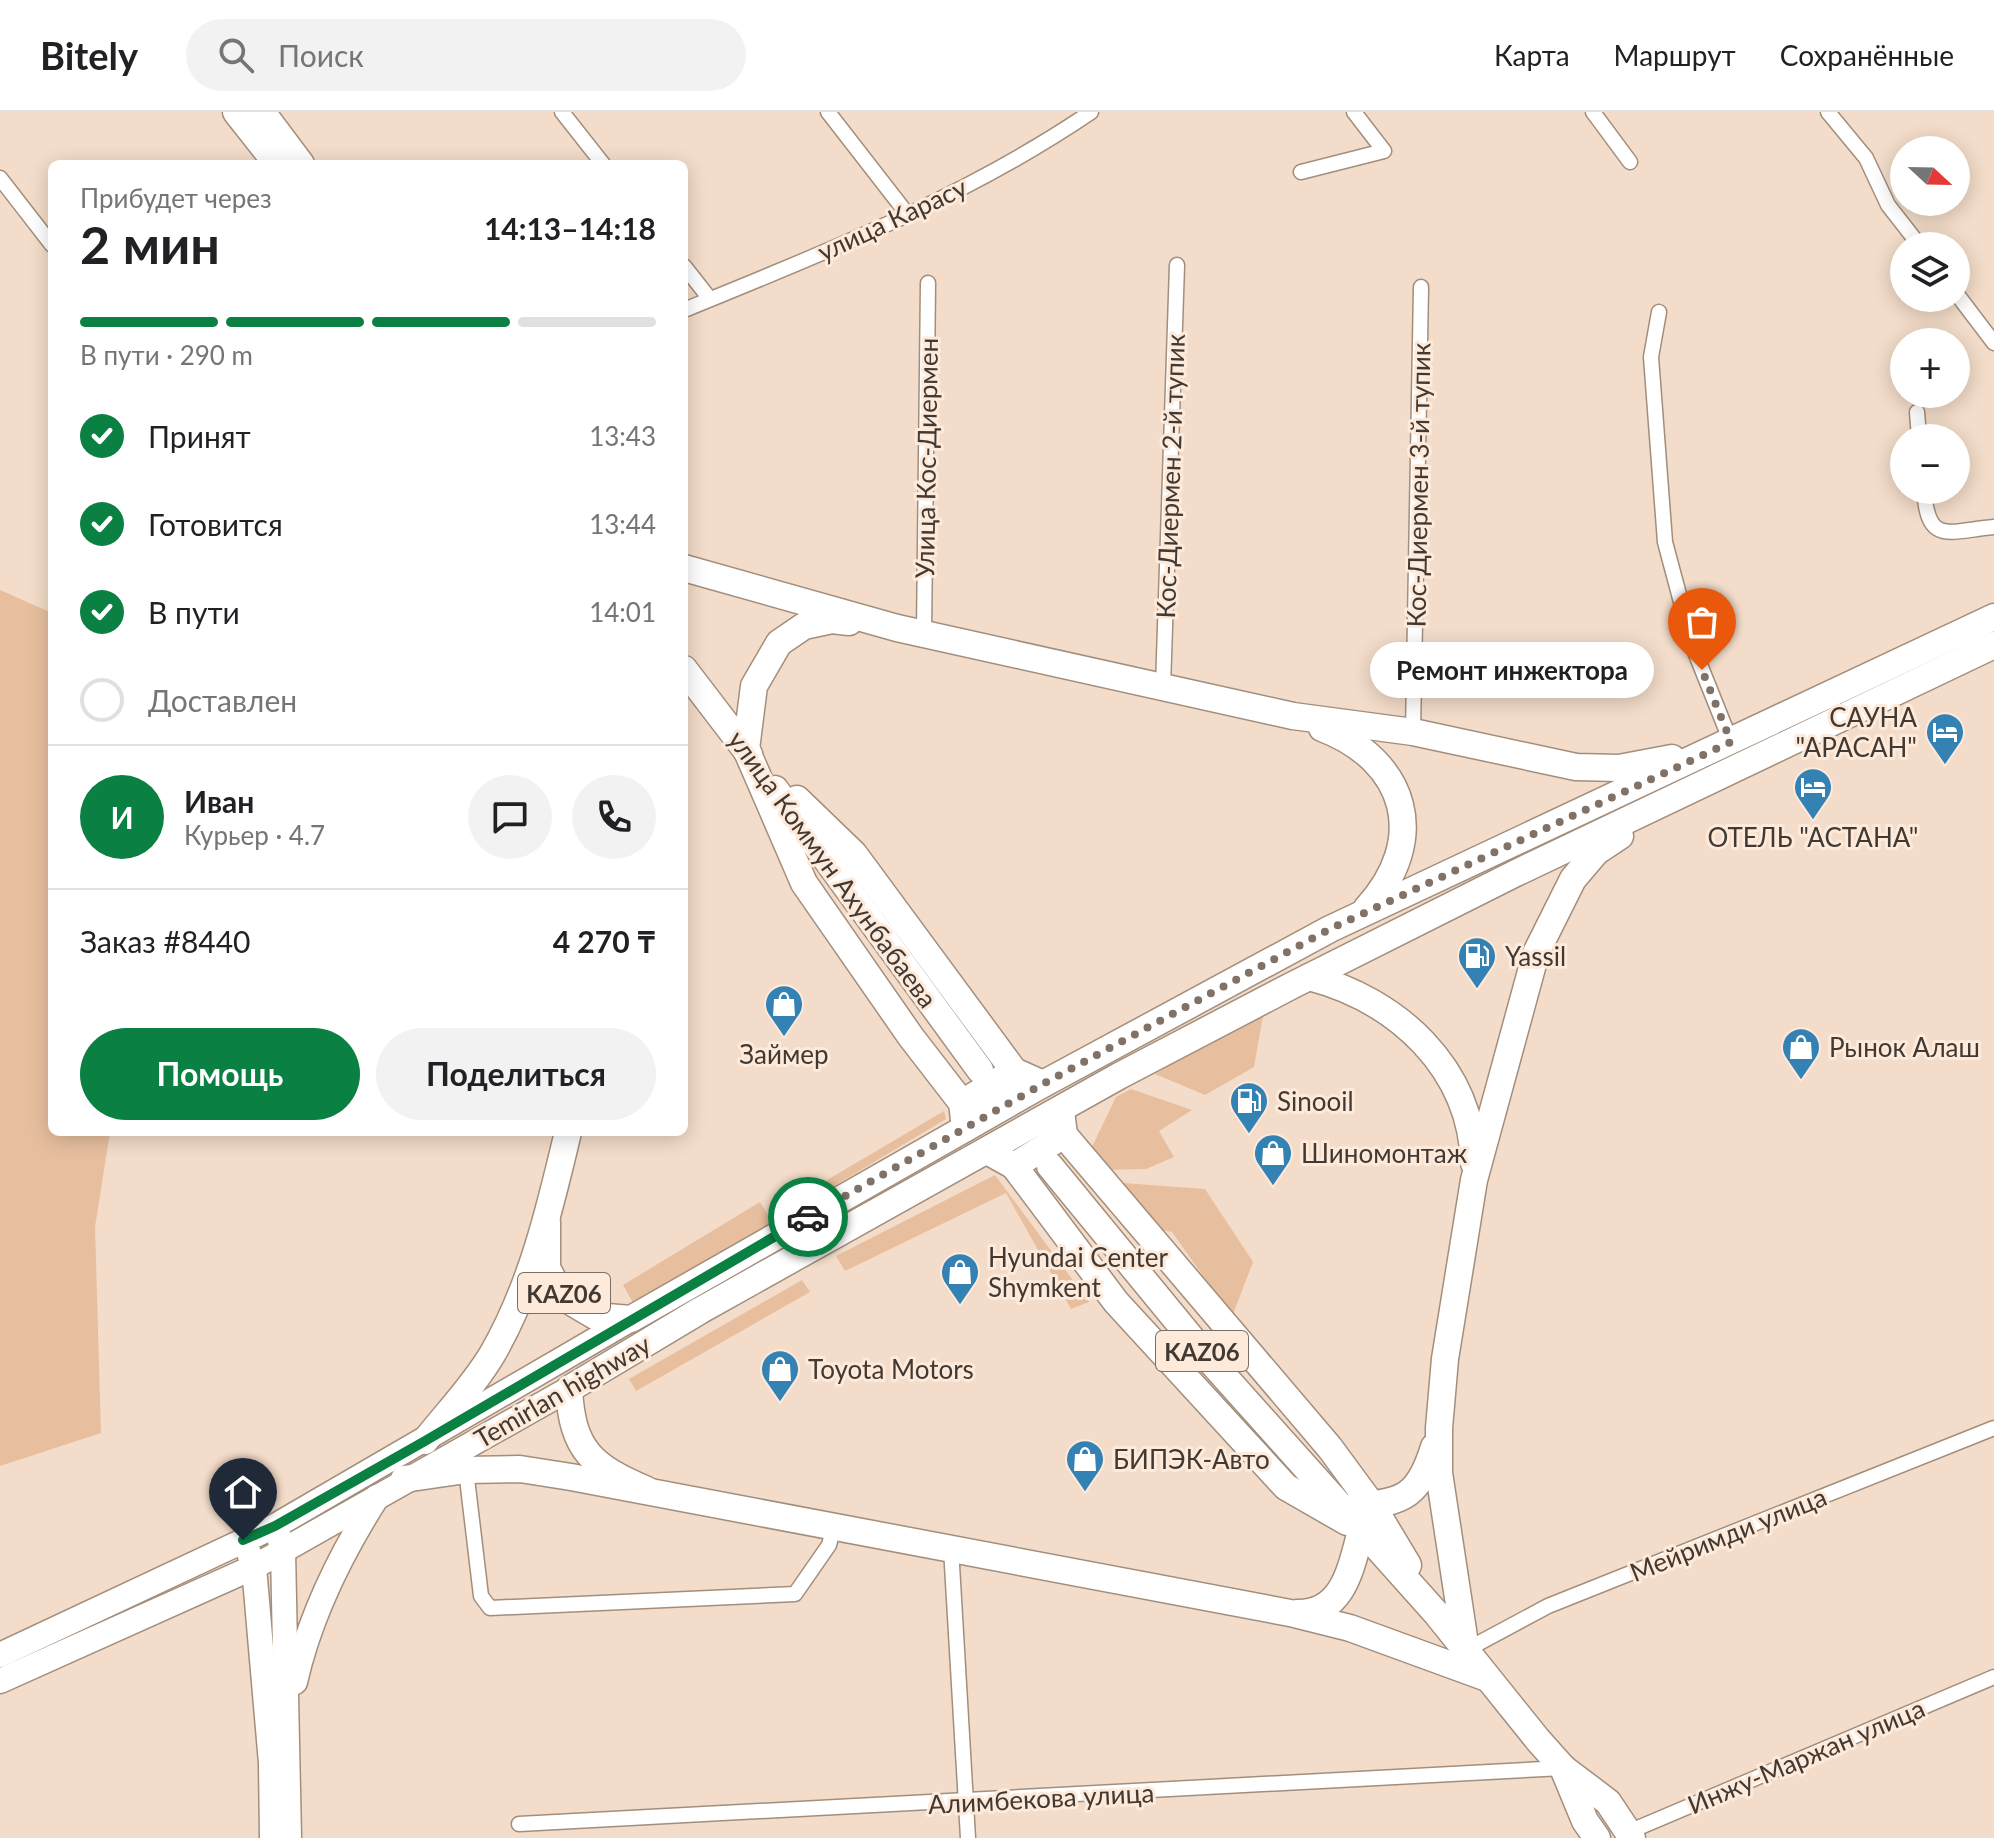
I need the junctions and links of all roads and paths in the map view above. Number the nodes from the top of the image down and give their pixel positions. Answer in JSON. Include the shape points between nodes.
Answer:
{"nodes":[{"id":1,"x":236,"y":112,"type":"edge"},
{"id":2,"x":262,"y":112,"type":"edge"},
{"id":3,"x":562,"y":112,"type":"edge"},
{"id":4,"x":828,"y":112,"type":"edge"},
{"id":5,"x":1091,"y":112,"type":"edge"},
{"id":6,"x":1354,"y":112,"type":"edge"},
{"id":7,"x":1593,"y":112,"type":"edge"},
{"id":8,"x":1828,"y":112,"type":"edge"},
{"id":9,"x":274,"y":160,"type":"edge"},
{"id":10,"x":298,"y":160,"type":"edge"},
{"id":11,"x":600,"y":160,"type":"edge"},
{"id":12,"x":1630,"y":162,"type":"dead end"},
{"id":13,"x":1301,"y":172,"type":"dead end"},
{"id":14,"x":0,"y":178,"type":"edge"},
{"id":15,"x":908,"y":215,"type":"junction"},
{"id":16,"x":1909,"y":232,"type":"edge"},
{"id":17,"x":48,"y":240,"type":"edge"},
{"id":18,"x":1177,"y":265,"type":"dead end"},
{"id":19,"x":688,"y":271,"type":"edge"},
{"id":20,"x":928,"y":283,"type":"dead end"},
{"id":21,"x":1421,"y":287,"type":"dead end"},
{"id":22,"x":710,"y":299,"type":"junction"},
{"id":23,"x":688,"y":308,"type":"edge"},
{"id":24,"x":1970,"y":311,"type":"edge"},
{"id":25,"x":1659,"y":312,"type":"dead end"},
{"id":26,"x":1994,"y":343,"type":"edge"},
{"id":27,"x":1917,"y":412,"type":"dead end"},
{"id":28,"x":1918,"y":424,"type":"edge"},
{"id":29,"x":1925,"y":504,"type":"edge"},
{"id":30,"x":1994,"y":527,"type":"edge"},
{"id":31,"x":688,"y":569,"type":"edge"},
{"id":32,"x":1994,"y":617,"type":"edge"},
{"id":33,"x":897,"y":628,"type":"junction"},
{"id":34,"x":924,"y":633,"type":"junction"},
{"id":35,"x":1994,"y":645,"type":"edge"},
{"id":36,"x":1163,"y":687,"type":"junction"},
{"id":37,"x":693,"y":688,"type":"edge"},
{"id":38,"x":1293,"y":716,"type":"junction"},
{"id":39,"x":1413,"y":732,"type":"junction"},
{"id":40,"x":1719,"y":747,"type":"junction"},
{"id":41,"x":746,"y":749,"type":"junction"},
{"id":42,"x":1697,"y":788,"type":"junction"},
{"id":43,"x":1360,"y":916,"type":"junction"},
{"id":44,"x":1309,"y":977,"type":"junction"},
{"id":45,"x":980,"y":1070,"type":"dead end"},
{"id":46,"x":1014,"y":1071,"type":"junction"},
{"id":47,"x":1043,"y":1084,"type":"junction"},
{"id":48,"x":964,"y":1116,"type":"junction"},
{"id":49,"x":1063,"y":1123,"type":"junction"},
{"id":50,"x":567,"y":1136,"type":"edge"},
{"id":51,"x":989,"y":1152,"type":"junction"},
{"id":52,"x":1014,"y":1166,"type":"junction"},
{"id":53,"x":1050,"y":1166,"type":"dead end"},
{"id":54,"x":1474,"y":1180,"type":"junction"},
{"id":55,"x":547,"y":1222,"type":"junction"},
{"id":56,"x":631,"y":1319,"type":"junction"},
{"id":57,"x":569,"y":1389,"type":"junction"},
{"id":58,"x":1439,"y":1428,"type":"junction"},
{"id":59,"x":1994,"y":1428,"type":"edge"},
{"id":60,"x":425,"y":1441,"type":"junction"},
{"id":61,"x":466,"y":1470,"type":"junction"},
{"id":62,"x":404,"y":1479,"type":"junction"},
{"id":63,"x":647,"y":1490,"type":"junction"},
{"id":64,"x":379,"y":1493,"type":"junction"},
{"id":65,"x":1341,"y":1505,"type":"junction"},
{"id":66,"x":1372,"y":1505,"type":"junction"},
{"id":67,"x":275,"y":1526,"type":"junction"},
{"id":68,"x":834,"y":1526,"type":"junction"},
{"id":69,"x":1361,"y":1531,"type":"junction"},
{"id":70,"x":243,"y":1540,"type":"junction"},
{"id":71,"x":951,"y":1548,"type":"junction"},
{"id":72,"x":283,"y":1551,"type":"junction"},
{"id":73,"x":254,"y":1567,"type":"junction"},
{"id":74,"x":1290,"y":1613,"type":"junction"},
{"id":75,"x":1436,"y":1613,"type":"junction"},
{"id":76,"x":1466,"y":1650,"type":"junction"},
{"id":77,"x":0,"y":1655,"type":"edge"},
{"id":78,"x":1994,"y":1677,"type":"edge"},
{"id":79,"x":1487,"y":1678,"type":"junction"},
{"id":80,"x":0,"y":1681,"type":"edge"},
{"id":81,"x":288,"y":1715,"type":"junction"},
{"id":82,"x":1563,"y":1768,"type":"junction"},
{"id":83,"x":966,"y":1803,"type":"junction"},
{"id":84,"x":519,"y":1824,"type":"dead end"},
{"id":85,"x":1626,"y":1836,"type":"edge"},
{"id":86,"x":272,"y":1838,"type":"edge"},
{"id":87,"x":289,"y":1838,"type":"edge"},
{"id":88,"x":968,"y":1838,"type":"edge"},
{"id":89,"x":1597,"y":1838,"type":"edge"}],
"edges":[{"from":1,"to":9,"type":"highway"},
{"from":2,"to":10,"type":"highway"},
{"from":3,"to":11,"type":"street"},
{"from":4,"to":15,"type":"street"},
{"from":5,"to":15,"type":"street","name":"улица Карасу","via":[[1032,152]]},
{"from":6,"to":13,"type":"street","via":[[1384,151]]},
{"from":7,"to":12,"type":"street"},
{"from":8,"to":16,"type":"street","via":[[1866,158],[1888,205]]},
{"from":14,"to":17,"type":"street"},
{"from":15,"to":22,"type":"street","name":"улица Карасу"},
{"from":18,"to":36,"type":"street","name":"Кос-Диермен 2-й тупик"},
{"from":19,"to":22,"type":"street"},
{"from":20,"to":34,"type":"street","name":"Улица Кос-Диермен"},
{"from":21,"to":39,"type":"street","name":"Кос-Диермен 3-й тупик"},
{"from":22,"to":23,"type":"street","name":"улица Карасу"},
{"from":24,"to":26,"type":"street"},
{"from":25,"to":40,"type":"street","via":[[1651,357],[1665,542]]},
{"from":27,"to":28,"type":"street"},
{"from":29,"to":30,"type":"street","via":[[1932,527]]},
{"from":31,"to":33,"type":"highway"},
{"from":32,"to":40,"type":"highway","number":"KАZ06"},
{"from":33,"to":34,"type":"highway"},
{"from":33,"to":41,"type":"highway","via":[[832,620],[804,626],[779,643],[754,686]]},
{"from":34,"to":36,"type":"highway"},
{"from":35,"to":42,"type":"highway","number":"KАZ06"},
{"from":36,"to":38,"type":"highway"},
{"from":37,"to":41,"type":"highway","name":"улица Коммун Ахунбабаева"},
{"from":38,"to":39,"type":"highway"},
{"from":38,"to":43,"type":"highway","via":[[1349,738],[1380,764],[1395,792],[1403,822],[1401,852],[1388,885]]},
{"from":39,"to":40,"type":"highway","via":[[1576,767],[1619,768]]},
{"from":40,"to":43,"type":"highway","number":"KАZ06"},
{"from":41,"to":45,"type":"highway","name":"улица Коммун Ахунбабаева"},
{"from":41,"to":46,"type":"highway","via":[[854,854]]},
{"from":41,"to":48,"type":"highway","via":[[804,883]]},
{"from":42,"to":44,"type":"highway","number":"KАZ06"},
{"from":42,"to":54,"type":"highway","number":"KАZ06","via":[[1596,852],[1573,879],[1536,953]]},
{"from":43,"to":47,"type":"highway","number":"KАZ06"},
{"from":44,"to":49,"type":"highway","number":"KАZ06"},
{"from":44,"to":54,"type":"highway","via":[[1367,997],[1392,1013],[1446,1069],[1465,1106]]},
{"from":46,"to":47,"type":"highway"},
{"from":46,"to":48,"type":"highway"},
{"from":47,"to":48,"type":"highway","number":"KАZ06"},
{"from":48,"to":56,"type":"highway","number":"KАZ06"},
{"from":49,"to":51,"type":"highway","number":"KАZ06"},
{"from":49,"to":52,"type":"highway"},
{"from":49,"to":66,"type":"highway"},
{"from":50,"to":55,"type":"highway","number":"KАZ06"},
{"from":51,"to":52,"type":"highway"},
{"from":51,"to":57,"type":"highway","name":"Temirlan highway","number":"KАZ06","via":[[714,1302]]},
{"from":52,"to":69,"type":"highway","via":[[1116,1302],[1286,1487]]},
{"from":53,"to":65,"type":"highway","number":"KАZ06","via":[[1206,1356]]},
{"from":54,"to":58,"type":"highway","number":"KАZ06"},
{"from":55,"to":56,"type":"highway","number":"KАZ06","via":[[547,1268],[556,1285],[595,1316]]},
{"from":55,"to":60,"type":"highway","via":[[513,1315],[491,1356]]},
{"from":56,"to":60,"type":"main road"},
{"from":57,"to":62,"type":"main road","name":"Temirlan highway"},
{"from":57,"to":63,"type":"highway","via":[[575,1434],[590,1459]]},
{"from":58,"to":66,"type":"highway","via":[[1427,1471],[1416,1488],[1403,1498]]},
{"from":58,"to":76,"type":"highway","number":"KАZ06","via":[[1439,1473]]},
{"from":59,"to":76,"type":"street","name":"Мейримди улица","via":[[1548,1606]]},
{"from":60,"to":67,"type":"main road"},
{"from":61,"to":62,"type":"highway"},
{"from":61,"to":63,"type":"highway","via":[[520,1469]]},
{"from":61,"to":68,"type":"street","via":[[481,1596],[490,1608],[795,1594],[829,1545]]},
{"from":62,"to":64,"type":"main road","name":"Temirlan highway"},
{"from":63,"to":68,"type":"highway"},
{"from":64,"to":72,"type":"main road","name":"Temirlan highway"},
{"from":64,"to":81,"type":"main road","via":[[322,1597],[304,1644]]},
{"from":65,"to":66,"type":"highway"},
{"from":65,"to":69,"type":"highway","number":"KАZ06"},
{"from":66,"to":75,"type":"highway"},
{"from":67,"to":70,"type":"main road"},
{"from":67,"to":72,"type":"main road"},
{"from":68,"to":71,"type":"highway"},
{"from":69,"to":74,"type":"highway","via":[[1339,1595],[1310,1613]]},
{"from":69,"to":75,"type":"highway","number":"KАZ06"},
{"from":70,"to":73,"type":"main road"},
{"from":70,"to":77,"type":"main road"},
{"from":71,"to":74,"type":"highway"},
{"from":71,"to":83,"type":"street"},
{"from":72,"to":73,"type":"main road","name":"Temirlan highway"},
{"from":72,"to":81,"type":"main road"},
{"from":73,"to":80,"type":"main road","name":"Temirlan highway"},
{"from":73,"to":86,"type":"main road"},
{"from":74,"to":79,"type":"highway","via":[[1404,1646]]},
{"from":75,"to":76,"type":"highway","number":"KАZ06"},
{"from":76,"to":79,"type":"highway","number":"KАZ06"},
{"from":78,"to":85,"type":"street","name":"Инжу-Маржан улица"},
{"from":79,"to":82,"type":"highway","number":"KАZ06"},
{"from":81,"to":87,"type":"main road"},
{"from":82,"to":83,"type":"street","name":"Алимбекова улица"},
{"from":82,"to":85,"type":"highway","number":"KАZ06","via":[[1608,1802]]},
{"from":82,"to":89,"type":"highway","number":"KАZ06"},
{"from":83,"to":84,"type":"street","name":"Алимбекова улица"},
{"from":83,"to":88,"type":"street"}]}
